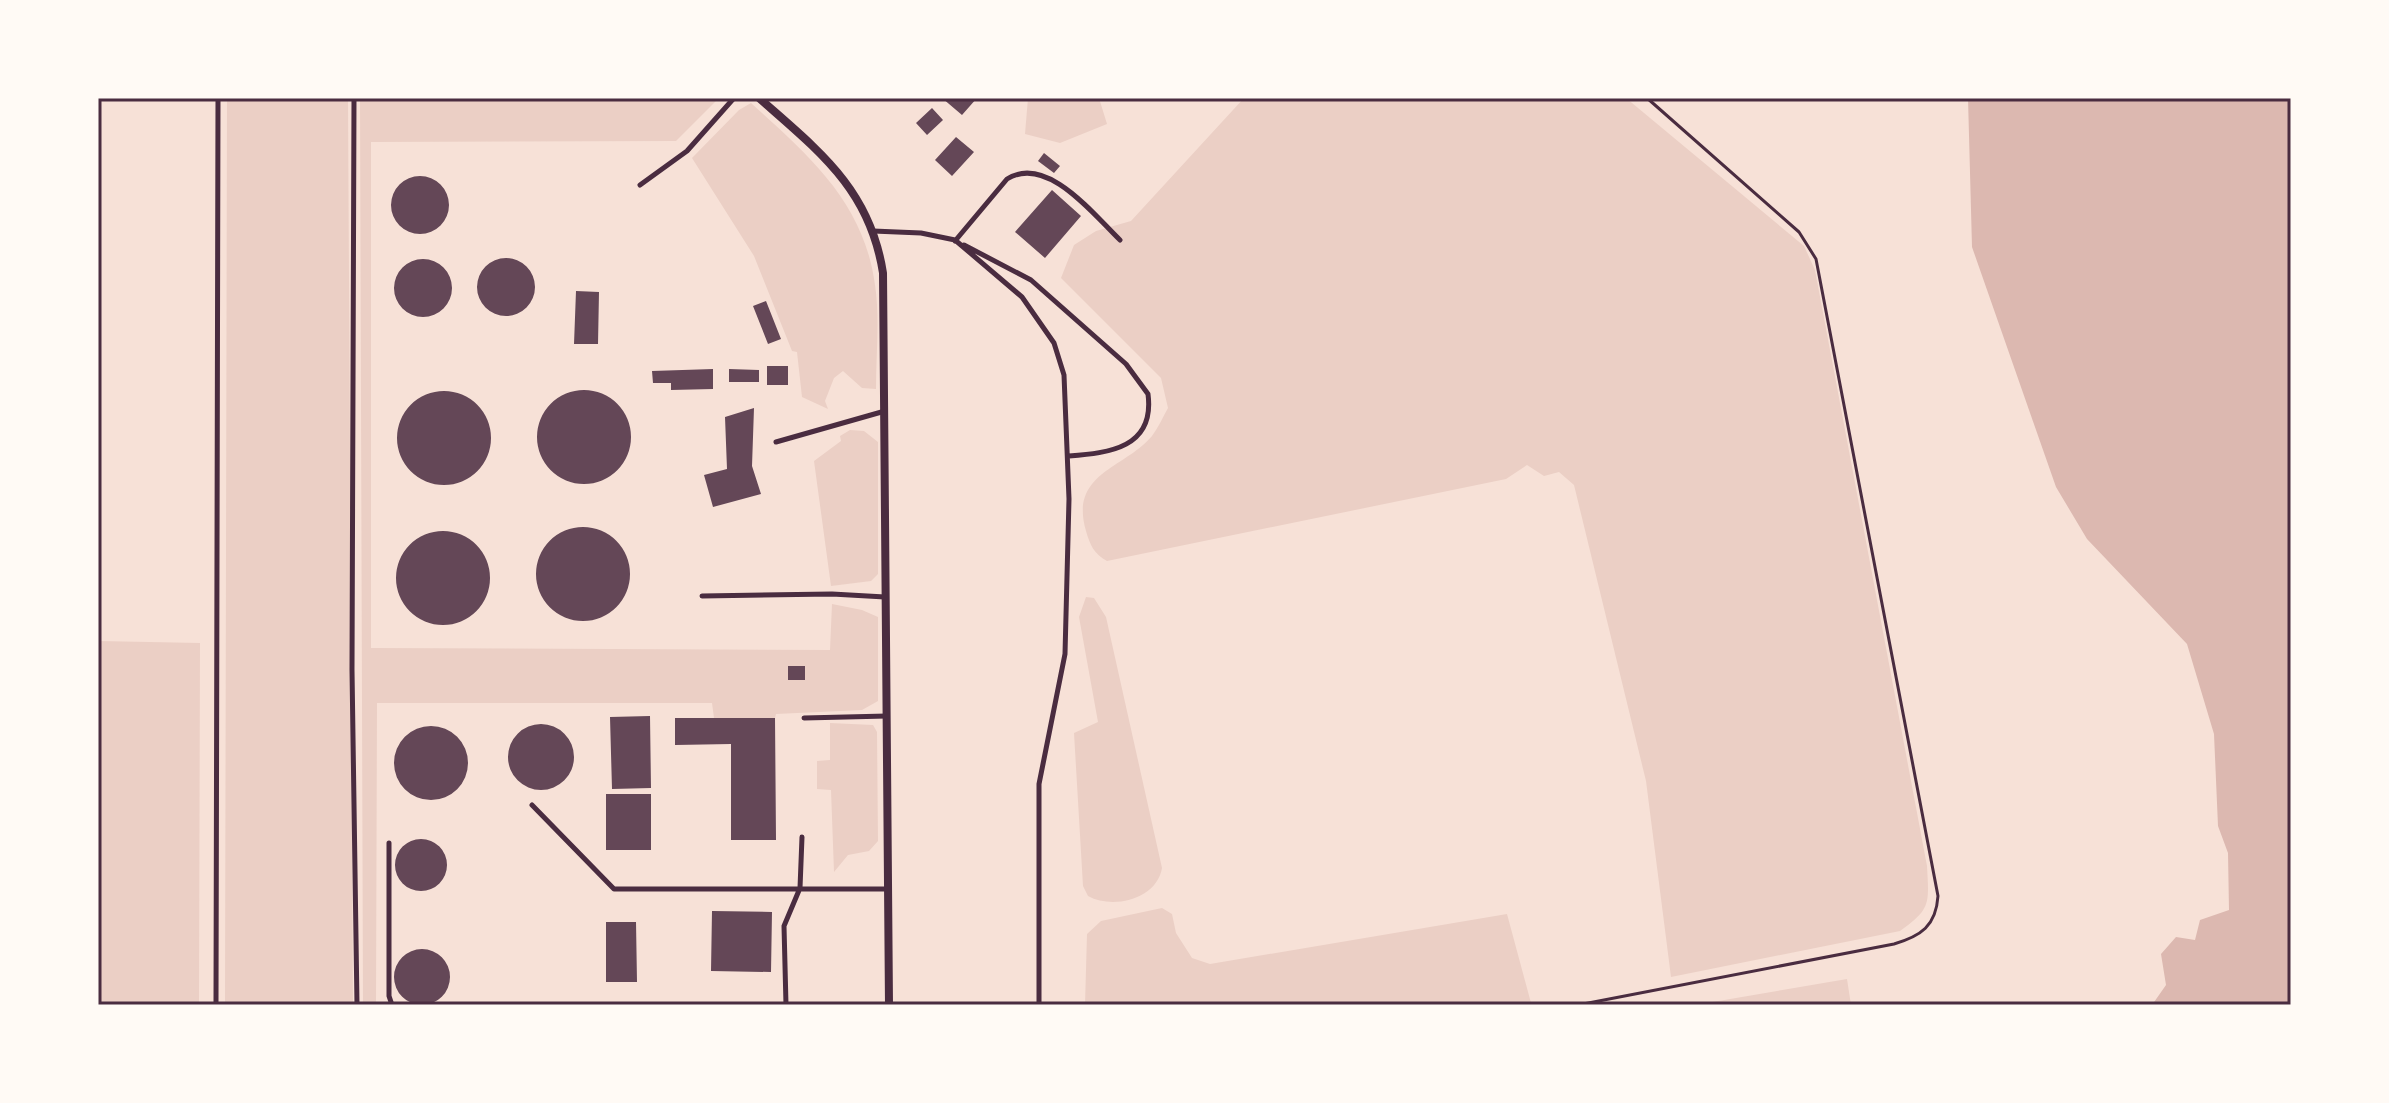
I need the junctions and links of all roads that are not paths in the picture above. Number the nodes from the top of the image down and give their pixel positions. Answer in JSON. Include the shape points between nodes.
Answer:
{"nodes":[{"id":1,"x":218,"y":98,"type":"edge"},
{"id":2,"x":354,"y":98,"type":"edge"},
{"id":3,"x":734,"y":98,"type":"edge"},
{"id":4,"x":759,"y":98,"type":"edge"},
{"id":5,"x":640,"y":185,"type":"dead end"},
{"id":6,"x":873,"y":231,"type":"junction"},
{"id":7,"x":955,"y":240,"type":"junction"},
{"id":8,"x":1120,"y":240,"type":"dead end"},
{"id":9,"x":886,"y":411,"type":"junction"},
{"id":10,"x":776,"y":442,"type":"dead end"},
{"id":11,"x":1069,"y":456,"type":"junction"},
{"id":12,"x":702,"y":596,"type":"dead end"},
{"id":13,"x":887,"y":597,"type":"junction"},
{"id":14,"x":888,"y":716,"type":"junction"},
{"id":15,"x":804,"y":718,"type":"dead end"},
{"id":16,"x":532,"y":805,"type":"dead end"},
{"id":17,"x":802,"y":837,"type":"dead end"},
{"id":18,"x":389,"y":843,"type":"dead end"},
{"id":19,"x":800,"y":888,"type":"junction"},
{"id":20,"x":888,"y":889,"type":"junction"},
{"id":21,"x":216,"y":1005,"type":"edge"},
{"id":22,"x":357,"y":1005,"type":"edge"},
{"id":23,"x":392,"y":1005,"type":"edge"},
{"id":24,"x":786,"y":1005,"type":"edge"},
{"id":25,"x":889,"y":1005,"type":"edge"},
{"id":26,"x":1039,"y":1005,"type":"edge"}],
"edges":[{"from":1,"to":21,"type":"lane"},
{"from":2,"to":22,"type":"lane"},
{"from":3,"to":5,"type":"lane","via":[[687,151]]},
{"from":4,"to":6,"type":"street","via":[[842,175]]},
{"from":6,"to":7,"type":"lane"},
{"from":6,"to":9,"type":"street","via":[[885,284]]},
{"from":7,"to":8,"type":"lane","via":[[1018,172],[1063,187]]},
{"from":7,"to":11,"type":"lane","via":[[1022,297],[1054,343],[1064,375]]},
{"from":7,"to":11,"type":"lane","via":[[1031,280],[1141,381],[1150,408],[1136,437],[1105,453]]},
{"from":9,"to":10,"type":"lane"},
{"from":9,"to":13,"type":"street"},
{"from":11,"to":26,"type":"lane","via":[[1065,654],[1039,784]]},
{"from":12,"to":13,"type":"lane"},
{"from":13,"to":14,"type":"street"},
{"from":14,"to":15,"type":"lane"},
{"from":14,"to":20,"type":"street"},
{"from":16,"to":19,"type":"lane","via":[[614,889]]},
{"from":17,"to":19,"type":"lane"},
{"from":18,"to":23,"type":"lane"},
{"from":19,"to":20,"type":"lane"},
{"from":19,"to":24,"type":"lane","via":[[784,926]]},
{"from":20,"to":25,"type":"street"}]}
